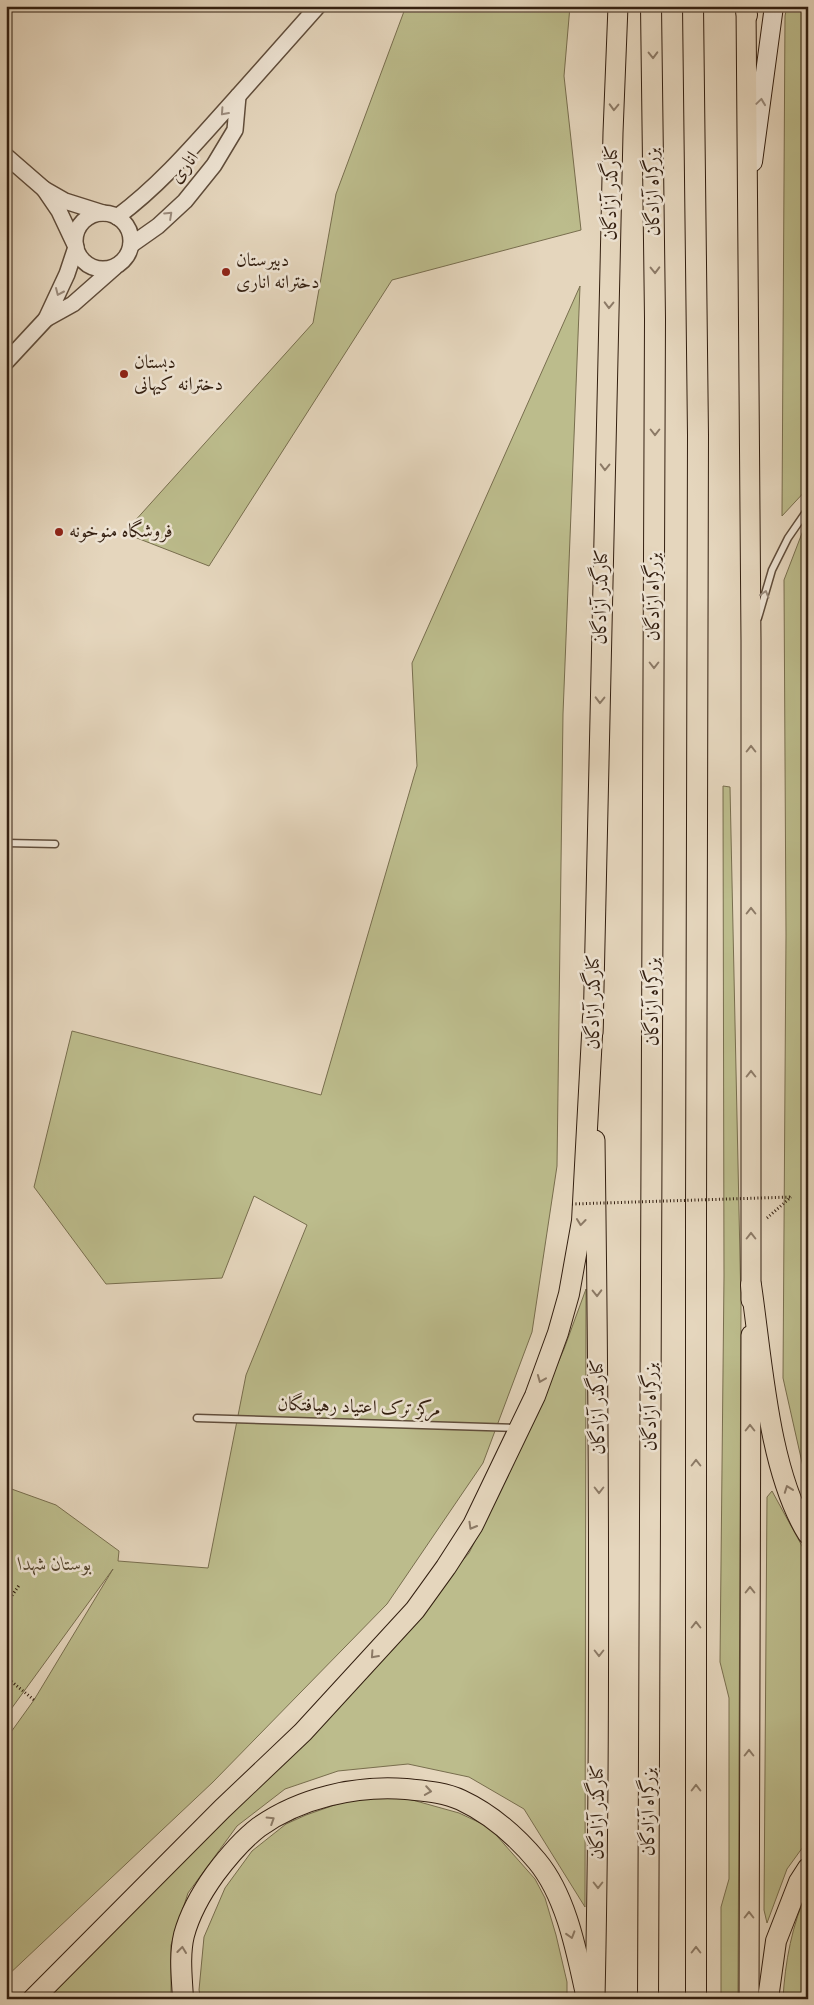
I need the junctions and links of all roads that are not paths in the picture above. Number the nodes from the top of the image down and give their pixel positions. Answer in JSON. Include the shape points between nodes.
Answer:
{"nodes":[{"id":1,"x":618,"y":6,"type":"edge"},
{"id":2,"x":651,"y":6,"type":"edge"},
{"id":3,"x":693,"y":6,"type":"edge"},
{"id":4,"x":774,"y":6,"type":"edge"},
{"id":5,"x":317,"y":7,"type":"edge"},
{"id":6,"x":746,"y":9,"type":"edge"},
{"id":7,"x":238,"y":96,"type":"junction"},
{"id":8,"x":6,"y":156,"type":"edge"},
{"id":9,"x":44,"y":189,"type":"junction"},
{"id":10,"x":748,"y":202,"type":"junction"},
{"id":11,"x":110,"y":215,"type":"junction"},
{"id":12,"x":131,"y":245,"type":"junction"},
{"id":13,"x":76,"y":247,"type":"junction"},
{"id":14,"x":115,"y":267,"type":"junction"},
{"id":15,"x":46,"y":319,"type":"junction"},
{"id":16,"x":6,"y":362,"type":"edge"},
{"id":17,"x":808,"y":509,"type":"edge"},
{"id":18,"x":751,"y":640,"type":"junction"},
{"id":19,"x":6,"y":843,"type":"edge"},
{"id":20,"x":55,"y":844,"type":"dead end"},
{"id":21,"x":593,"y":1016,"type":"junction"},
{"id":22,"x":751,"y":1285,"type":"junction"},
{"id":23,"x":196,"y":1418,"type":"dead end"},
{"id":24,"x":521,"y":1428,"type":"junction"},
{"id":25,"x":808,"y":1534,"type":"edge"},
{"id":26,"x":808,"y":1868,"type":"edge"},
{"id":27,"x":33,"y":1999,"type":"edge"},
{"id":28,"x":183,"y":1999,"type":"edge"},
{"id":29,"x":587,"y":1999,"type":"edge"},
{"id":30,"x":595,"y":1999,"type":"edge"},
{"id":31,"x":648,"y":1999,"type":"edge"},
{"id":32,"x":696,"y":1999,"type":"edge"},
{"id":33,"x":749,"y":1999,"type":"edge"},
{"id":34,"x":768,"y":1999,"type":"edge"}],
"edges":[{"from":1,"to":21,"type":"main road","name":"کنارگذر آزادگان","one_way":true},
{"from":2,"to":31,"type":"highway","name":"بزرگراه آزادگان","one_way":true,"via":[[655,339]]},
{"from":32,"to":3,"type":"highway","one_way":true,"via":[[698,435]]},
{"from":10,"to":4,"type":"main road","one_way":true},
{"from":5,"to":7,"type":"street","name":"اناری"},
{"from":6,"to":10,"type":"main road"},
{"from":7,"to":11,"type":"street","name":"اناری","one_way":true,"via":[[137,202]]},
{"from":12,"to":7,"type":"street","name":"اناری","one_way":true,"via":[[185,201],[214,165],[235,130]]},
{"from":8,"to":9,"type":"street"},
{"from":9,"to":11,"type":"street","via":[[65,201]]},
{"from":9,"to":13,"type":"street","via":[[59,211]]},
{"from":10,"to":18,"type":"main road"},
{"from":11,"to":12,"type":"street","via":[[128,229]]},
{"from":11,"to":13,"type":"street","via":[[93,215],[85,220],[79,228]]},
{"from":12,"to":14,"type":"street","via":[[128,254]]},
{"from":13,"to":14,"type":"street","via":[[91,266],[98,269]]},
{"from":13,"to":15,"type":"street","one_way":true},
{"from":14,"to":15,"type":"street","via":[[73,304]]},
{"from":15,"to":16,"type":"street"},
{"from":18,"to":17,"type":"lane","one_way":true,"via":[[772,570]]},
{"from":22,"to":18,"type":"main road","one_way":true},
{"from":19,"to":20,"type":"lane"},
{"from":21,"to":24,"type":"highway","one_way":true,"via":[[582,1221],[577,1255],[558,1333]]},
{"from":21,"to":30,"type":"main road","name":"کنارگذر آزادگان","one_way":true,"via":[[600,1666]]},
{"from":25,"to":22,"type":"highway","one_way":true,"via":[[784,1477],[771,1427]]},
{"from":33,"to":22,"type":"main road","one_way":true},
{"from":23,"to":24,"type":"lane","name":"مرکز ترک اعتیاد رهیافتگان"},
{"from":24,"to":27,"type":"highway","one_way":true,"via":[[473,1525],[415,1610],[303,1732]]},
{"from":26,"to":34,"type":"highway","via":[[798,1882],[776,1941]]},
{"from":28,"to":29,"type":"highway","one_way":true,"via":[[181,1955],[184,1934],[206,1888],[241,1844],[258,1828],[307,1803],[343,1792],[385,1787],[430,1791],[460,1799],[489,1814],[539,1862],[573,1937]]}]}
